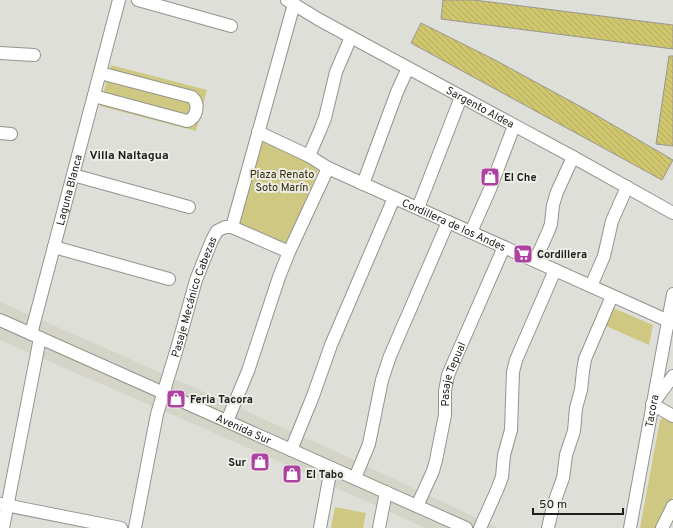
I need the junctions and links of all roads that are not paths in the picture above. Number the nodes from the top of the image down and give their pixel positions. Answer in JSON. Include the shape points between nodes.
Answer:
{"nodes":[{"id":1,"x":119,"y":0,"type":"edge"},
{"id":2,"x":138,"y":0,"type":"edge"},
{"id":3,"x":291,"y":2,"type":"edge"},
{"id":4,"x":232,"y":26,"type":"dead end"},
{"id":5,"x":351,"y":37,"type":"junction"},
{"id":6,"x":0,"y":53,"type":"edge"},
{"id":7,"x":34,"y":55,"type":"dead end"},
{"id":8,"x":408,"y":68,"type":"junction"},
{"id":9,"x":100,"y":73,"type":"junction"},
{"id":10,"x":94,"y":96,"type":"junction"},
{"id":11,"x":461,"y":97,"type":"junction"},
{"id":12,"x":514,"y":126,"type":"junction"},
{"id":13,"x":258,"y":132,"type":"junction"},
{"id":14,"x":309,"y":156,"type":"junction"},
{"id":15,"x":573,"y":157,"type":"junction"},
{"id":16,"x":328,"y":168,"type":"junction"},
{"id":17,"x":73,"y":175,"type":"junction"},
{"id":18,"x":363,"y":184,"type":"junction"},
{"id":19,"x":627,"y":187,"type":"junction"},
{"id":20,"x":394,"y":198,"type":"junction"},
{"id":21,"x":189,"y":208,"type":"dead end"},
{"id":22,"x":418,"y":208,"type":"junction"},
{"id":23,"x":673,"y":213,"type":"edge"},
{"id":24,"x":448,"y":222,"type":"junction"},
{"id":25,"x":232,"y":227,"type":"junction"},
{"id":26,"x":471,"y":232,"type":"junction"},
{"id":27,"x":54,"y":247,"type":"junction"},
{"id":28,"x":504,"y":247,"type":"junction"},
{"id":29,"x":289,"y":252,"type":"junction"},
{"id":30,"x":535,"y":261,"type":"junction"},
{"id":31,"x":555,"y":270,"type":"junction"},
{"id":32,"x":169,"y":279,"type":"dead end"},
{"id":33,"x":591,"y":286,"type":"junction"},
{"id":34,"x":673,"y":294,"type":"edge"},
{"id":35,"x":612,"y":296,"type":"junction"},
{"id":36,"x":0,"y":320,"type":"edge"},
{"id":37,"x":671,"y":322,"type":"edge"},
{"id":38,"x":35,"y":336,"type":"junction"},
{"id":39,"x":673,"y":376,"type":"edge"},
{"id":40,"x":163,"y":393,"type":"junction"},
{"id":41,"x":652,"y":404,"type":"junction"},
{"id":42,"x":673,"y":416,"type":"edge"},
{"id":43,"x":227,"y":421,"type":"junction"},
{"id":44,"x":291,"y":450,"type":"junction"},
{"id":45,"x":331,"y":468,"type":"junction"},
{"id":46,"x":355,"y":478,"type":"junction"},
{"id":47,"x":386,"y":492,"type":"junction"},
{"id":48,"x":4,"y":505,"type":"edge"},
{"id":49,"x":417,"y":506,"type":"junction"},
{"id":50,"x":673,"y":506,"type":"edge"},
{"id":51,"x":3,"y":528,"type":"edge"},
{"id":52,"x":121,"y":528,"type":"edge"},
{"id":53,"x":135,"y":528,"type":"edge"},
{"id":54,"x":320,"y":528,"type":"edge"},
{"id":55,"x":379,"y":528,"type":"edge"},
{"id":56,"x":466,"y":528,"type":"edge"},
{"id":57,"x":480,"y":528,"type":"edge"},
{"id":58,"x":548,"y":528,"type":"edge"},
{"id":59,"x":630,"y":528,"type":"edge"},
{"id":60,"x":662,"y":528,"type":"edge"}],
"edges":[{"from":1,"to":9,"type":"street","name":"Laguna Blanca"},
{"from":2,"to":4,"type":"street"},
{"from":3,"to":5,"type":"street","name":"Sargento Aldea"},
{"from":3,"to":13,"type":"street","name":"Pasaje Mecánico Cabezas"},
{"from":5,"to":8,"type":"street","name":"Sargento Aldea"},
{"from":5,"to":14,"type":"street","via":[[336,72],[323,123]]},
{"from":6,"to":7,"type":"street"},
{"from":8,"to":11,"type":"street","name":"Sargento Aldea"},
{"from":8,"to":18,"type":"street"},
{"from":9,"to":10,"type":"street","name":"Laguna Blanca"},
{"from":9,"to":10,"type":"street","via":[[192,97],[197,107],[194,118],[183,121]]},
{"from":10,"to":17,"type":"street","name":"Laguna Blanca"},
{"from":11,"to":12,"type":"street","name":"Sargento Aldea"},
{"from":11,"to":22,"type":"street"},
{"from":12,"to":15,"type":"street","name":"Sargento Aldea"},
{"from":12,"to":26,"type":"street"},
{"from":13,"to":14,"type":"street","name":"Cordillera de los Andes"},
{"from":13,"to":25,"type":"street","name":"Pasaje Mecánico Cabezas"},
{"from":14,"to":16,"type":"street","name":"Cordillera de los Andes"},
{"from":15,"to":19,"type":"street","name":"Sargento Aldea"},
{"from":15,"to":30,"type":"street","via":[[556,192],[548,232]]},
{"from":16,"to":18,"type":"street","name":"Cordillera de los Andes"},
{"from":16,"to":29,"type":"street"},
{"from":17,"to":21,"type":"street"},
{"from":17,"to":27,"type":"street","name":"Laguna Blanca"},
{"from":18,"to":20,"type":"street","name":"Cordillera de los Andes"},
{"from":19,"to":23,"type":"street","name":"Sargento Aldea"},
{"from":19,"to":33,"type":"street","via":[[612,221],[604,256]]},
{"from":20,"to":22,"type":"street","name":"Cordillera de los Andes"},
{"from":20,"to":44,"type":"street","via":[[331,345]]},
{"from":22,"to":24,"type":"street","name":"Cordillera de los Andes"},
{"from":24,"to":26,"type":"street","name":"Cordillera de los Andes"},
{"from":24,"to":46,"type":"street","via":[[390,356],[379,391],[369,444]]},
{"from":25,"to":29,"type":"street"},
{"from":25,"to":40,"type":"street","name":"Pasaje Mecánico Cabezas","via":[[220,229],[212,240],[196,280]]},
{"from":26,"to":28,"type":"street","name":"Cordillera de los Andes"},
{"from":27,"to":32,"type":"street"},
{"from":27,"to":38,"type":"street","name":"Laguna Blanca"},
{"from":28,"to":30,"type":"street","name":"Cordillera de los Andes"},
{"from":28,"to":49,"type":"street","name":"Pasaje Tepual","via":[[448,375],[445,415],[436,460]]},
{"from":29,"to":43,"type":"street","via":[[273,292],[248,371]]},
{"from":30,"to":31,"type":"street","name":"Cordillera de los Andes"},
{"from":31,"to":33,"type":"street","name":"Cordillera de los Andes"},
{"from":31,"to":57,"type":"street","via":[[516,360],[513,372],[511,430],[504,455],[502,477]]},
{"from":33,"to":35,"type":"street","name":"Cordillera de los Andes"},
{"from":34,"to":37,"type":"street","name":"Tacora"},
{"from":35,"to":37,"type":"street","name":"Cordillera de los Andes"},
{"from":35,"to":58,"type":"street","via":[[585,359],[574,432]]},
{"from":36,"to":38,"type":"street","name":"Avenida Sur"},
{"from":37,"to":41,"type":"street","name":"Tacora"},
{"from":38,"to":40,"type":"street","name":"Avenida Sur"},
{"from":38,"to":48,"type":"street","name":"Laguna Blanca"},
{"from":39,"to":41,"type":"street"},
{"from":40,"to":43,"type":"street","name":"Avenida Sur"},
{"from":40,"to":53,"type":"street","name":"Pasaje Mecánico Cabezas"},
{"from":41,"to":42,"type":"street"},
{"from":41,"to":59,"type":"street","name":"Tacora"},
{"from":43,"to":44,"type":"street","name":"Avenida Sur"},
{"from":44,"to":45,"type":"street","name":"Avenida Sur"},
{"from":45,"to":46,"type":"street","name":"Avenida Sur"},
{"from":45,"to":54,"type":"street"},
{"from":46,"to":47,"type":"street","name":"Avenida Sur"},
{"from":47,"to":49,"type":"street","name":"Avenida Sur"},
{"from":47,"to":55,"type":"street"},
{"from":48,"to":51,"type":"street","name":"Laguna Blanca"},
{"from":48,"to":52,"type":"street"},
{"from":49,"to":56,"type":"street","name":"Avenida Sur"},
{"from":50,"to":60,"type":"street"}]}
